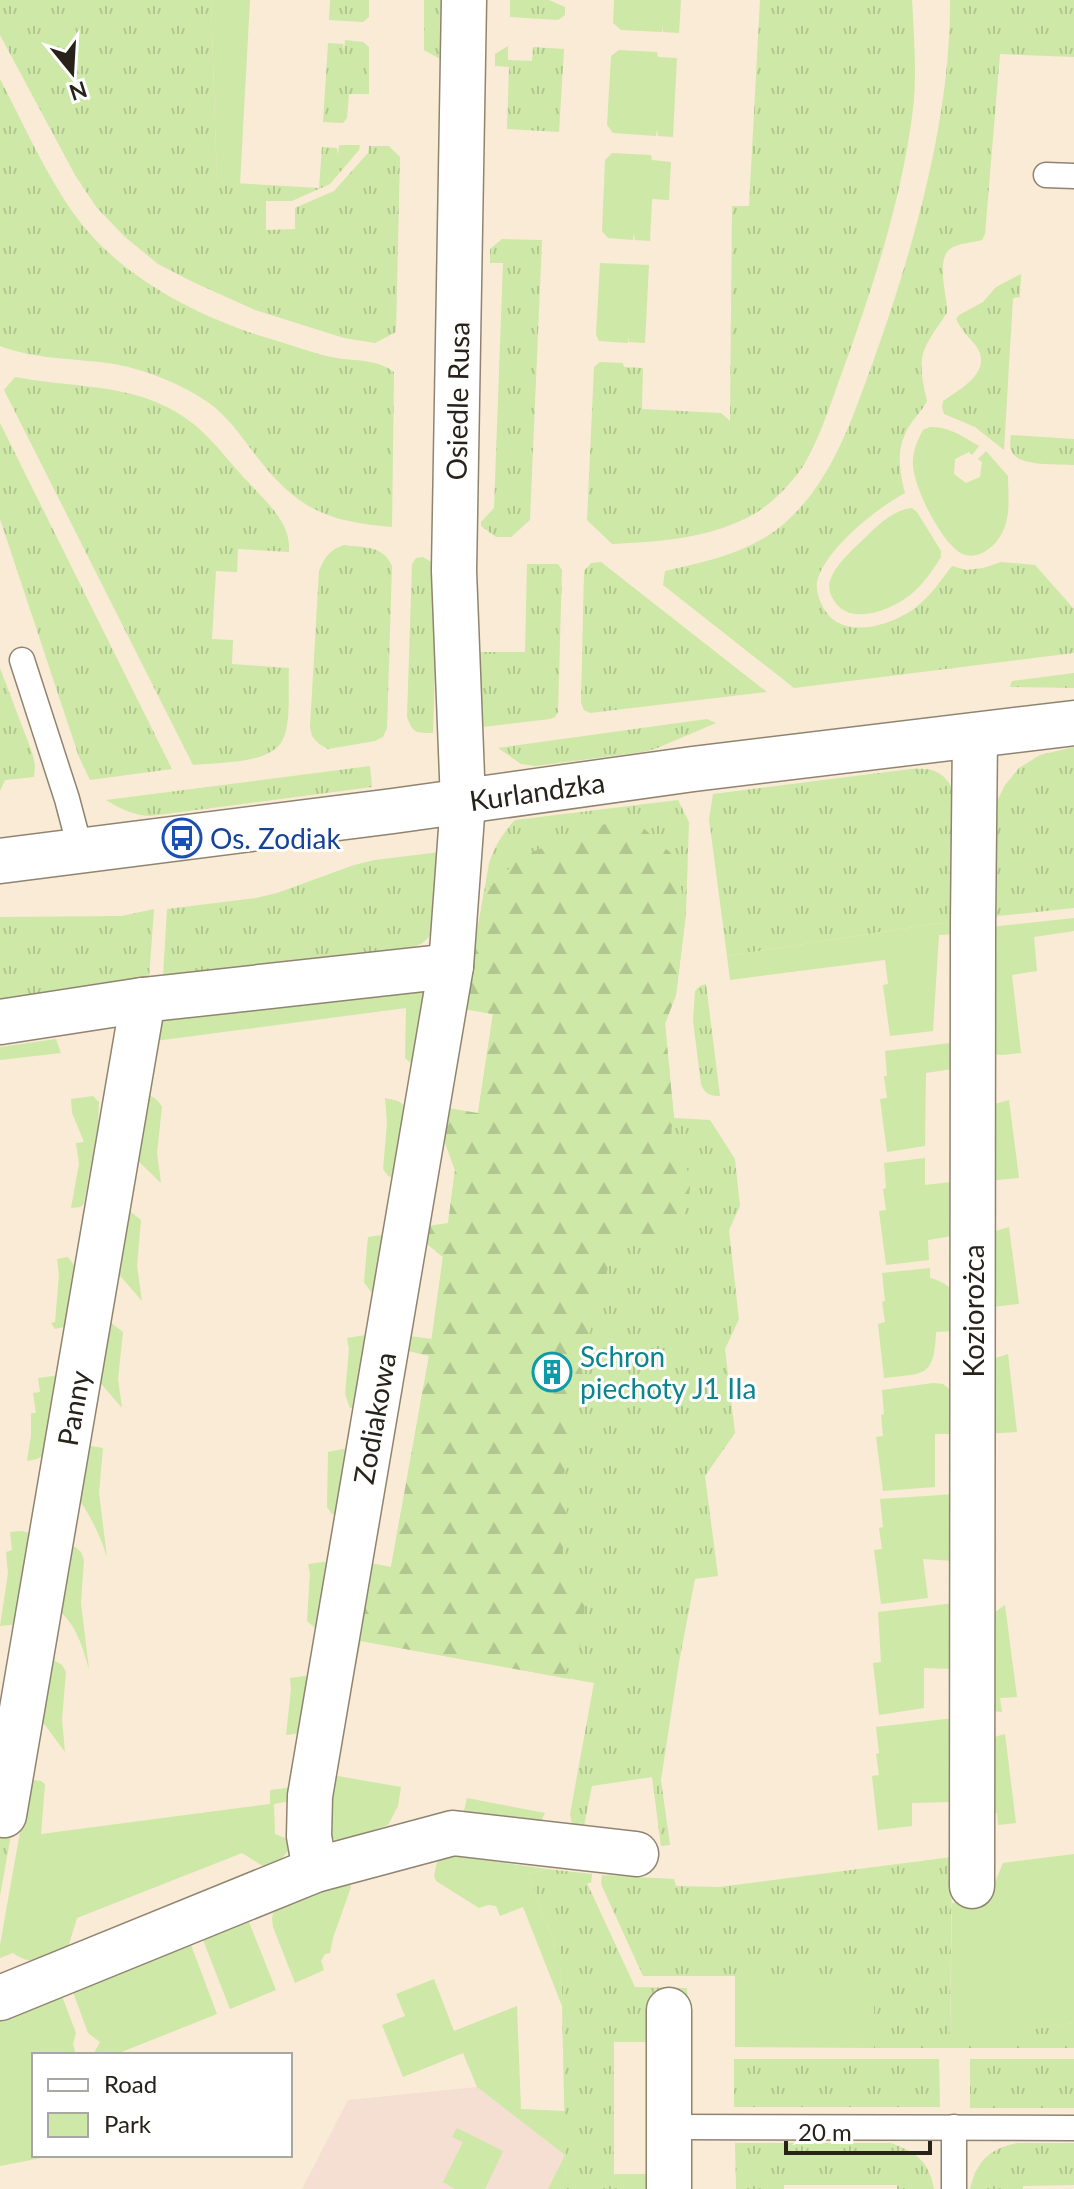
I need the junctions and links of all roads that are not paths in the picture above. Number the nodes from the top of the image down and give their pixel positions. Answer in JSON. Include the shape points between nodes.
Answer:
{"nodes":[{"id":1,"x":464,"y":0,"type":"edge"},
{"id":2,"x":1046,"y":175,"type":"dead end"},
{"id":3,"x":1074,"y":176,"type":"edge"},
{"id":4,"x":22,"y":660,"type":"dead end"},
{"id":5,"x":1074,"y":723,"type":"edge"},
{"id":6,"x":975,"y":736,"type":"junction"},
{"id":7,"x":463,"y":802,"type":"junction"},
{"id":8,"x":81,"y":852,"type":"junction"},
{"id":9,"x":0,"y":861,"type":"edge"},
{"id":10,"x":451,"y":966,"type":"junction"},
{"id":11,"x":143,"y":1000,"type":"junction"},
{"id":12,"x":0,"y":1022,"type":"edge"},
{"id":13,"x":4,"y":1815,"type":"dead end"},
{"id":14,"x":636,"y":1854,"type":"dead end"},
{"id":15,"x":315,"y":1870,"type":"junction"},
{"id":16,"x":972,"y":1886,"type":"dead end"},
{"id":17,"x":0,"y":1998,"type":"edge"},
{"id":18,"x":669,"y":2010,"type":"dead end"},
{"id":19,"x":669,"y":2127,"type":"junction"},
{"id":20,"x":954,"y":2127,"type":"junction"},
{"id":21,"x":1074,"y":2128,"type":"edge"},
{"id":22,"x":669,"y":2189,"type":"edge"},
{"id":23,"x":954,"y":2189,"type":"edge"}],
"edges":[{"from":1,"to":7,"type":"street","name":"Osiedle Rusa","via":[[454,571]]},
{"from":2,"to":3,"type":"lane"},
{"from":4,"to":8,"type":"lane"},
{"from":5,"to":6,"type":"street","name":"Kurlandzka"},
{"from":6,"to":7,"type":"street","name":"Kurlandzka"},
{"from":6,"to":16,"type":"street","name":"Koziorożca"},
{"from":7,"to":8,"type":"street","name":"Kurlandzka"},
{"from":7,"to":10,"type":"street","name":"Zodiakowa"},
{"from":8,"to":9,"type":"street","name":"Kurlandzka"},
{"from":10,"to":11,"type":"street"},
{"from":10,"to":15,"type":"street","name":"Zodiakowa","via":[[310,1796]]},
{"from":11,"to":12,"type":"street"},
{"from":11,"to":13,"type":"street","name":"Panny"},
{"from":14,"to":15,"type":"street","via":[[453,1833]]},
{"from":15,"to":17,"type":"street"},
{"from":18,"to":19,"type":"street"},
{"from":19,"to":20,"type":"lane"},
{"from":19,"to":22,"type":"street"},
{"from":20,"to":21,"type":"lane"},
{"from":20,"to":23,"type":"lane"}]}
